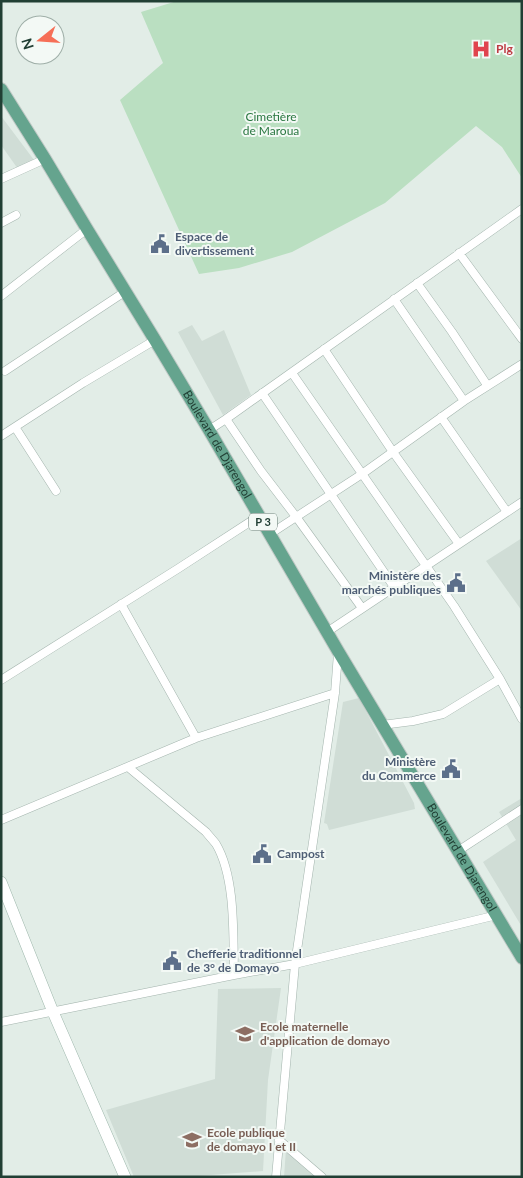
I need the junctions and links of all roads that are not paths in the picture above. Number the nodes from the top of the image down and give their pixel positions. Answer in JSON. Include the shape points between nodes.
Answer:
{"nodes":[{"id":1,"x":1,"y":88,"type":"edge"},
{"id":2,"x":45,"y":159,"type":"junction"},
{"id":3,"x":1,"y":179,"type":"edge"},
{"id":4,"x":522,"y":209,"type":"edge"},
{"id":5,"x":16,"y":215,"type":"dead end"},
{"id":6,"x":1,"y":223,"type":"edge"},
{"id":7,"x":87,"y":229,"type":"junction"},
{"id":8,"x":459,"y":253,"type":"junction"},
{"id":9,"x":417,"y":283,"type":"junction"},
{"id":10,"x":126,"y":291,"type":"junction"},
{"id":11,"x":1,"y":296,"type":"edge"},
{"id":12,"x":394,"y":299,"type":"junction"},
{"id":13,"x":522,"y":339,"type":"edge"},
{"id":14,"x":155,"y":340,"type":"junction"},
{"id":15,"x":324,"y":349,"type":"junction"},
{"id":16,"x":522,"y":364,"type":"edge"},
{"id":17,"x":5,"y":371,"type":"dead end"},
{"id":18,"x":292,"y":373,"type":"junction"},
{"id":19,"x":487,"y":385,"type":"junction"},
{"id":20,"x":262,"y":394,"type":"junction"},
{"id":21,"x":464,"y":401,"type":"junction"},
{"id":22,"x":441,"y":417,"type":"junction"},
{"id":23,"x":226,"y":419,"type":"junction"},
{"id":24,"x":15,"y":427,"type":"junction"},
{"id":25,"x":209,"y":430,"type":"junction"},
{"id":26,"x":1,"y":436,"type":"edge"},
{"id":27,"x":393,"y":452,"type":"junction"},
{"id":28,"x":362,"y":474,"type":"junction"},
{"id":29,"x":56,"y":491,"type":"dead end"},
{"id":30,"x":331,"y":495,"type":"junction"},
{"id":31,"x":522,"y":502,"type":"edge"},
{"id":32,"x":507,"y":512,"type":"junction"},
{"id":33,"x":259,"y":516,"type":"junction"},
{"id":34,"x":297,"y":518,"type":"junction"},
{"id":35,"x":270,"y":534,"type":"junction"},
{"id":36,"x":459,"y":544,"type":"junction"},
{"id":37,"x":425,"y":566,"type":"junction"},
{"id":38,"x":394,"y":586,"type":"junction"},
{"id":39,"x":121,"y":604,"type":"junction"},
{"id":40,"x":362,"y":608,"type":"junction"},
{"id":41,"x":327,"y":632,"type":"junction"},
{"id":42,"x":338,"y":651,"type":"junction"},
{"id":43,"x":500,"y":679,"type":"junction"},
{"id":44,"x":1,"y":680,"type":"edge"},
{"id":45,"x":335,"y":693,"type":"junction"},
{"id":46,"x":522,"y":719,"type":"edge"},
{"id":47,"x":382,"y":725,"type":"junction"},
{"id":48,"x":196,"y":738,"type":"junction"},
{"id":49,"x":128,"y":767,"type":"junction"},
{"id":50,"x":522,"y":808,"type":"edge"},
{"id":51,"x":1,"y":820,"type":"edge"},
{"id":52,"x":458,"y":851,"type":"junction"},
{"id":53,"x":1,"y":882,"type":"edge"},
{"id":54,"x":497,"y":915,"type":"junction"},
{"id":55,"x":522,"y":958,"type":"edge"},
{"id":56,"x":295,"y":964,"type":"junction"},
{"id":57,"x":234,"y":975,"type":"junction"},
{"id":58,"x":53,"y":1012,"type":"junction"},
{"id":59,"x":1,"y":1022,"type":"edge"},
{"id":60,"x":279,"y":1140,"type":"junction"},
{"id":61,"x":125,"y":1177,"type":"edge"},
{"id":62,"x":276,"y":1177,"type":"edge"},
{"id":63,"x":322,"y":1177,"type":"edge"}],
"edges":[{"from":1,"to":2,"type":"main road","name":"Boulevard de Djarengol","number":"P 3"},
{"from":2,"to":3,"type":"street"},
{"from":2,"to":7,"type":"main road","name":"Boulevard de Djarengol","number":"P 3"},
{"from":4,"to":8,"type":"street"},
{"from":5,"to":6,"type":"street"},
{"from":7,"to":10,"type":"main road","name":"Boulevard de Djarengol","number":"P 3"},
{"from":7,"to":11,"type":"street"},
{"from":8,"to":9,"type":"street"},
{"from":8,"to":13,"type":"street"},
{"from":9,"to":12,"type":"street"},
{"from":9,"to":19,"type":"street"},
{"from":10,"to":14,"type":"main road","name":"Boulevard de Djarengol","number":"P 3"},
{"from":10,"to":17,"type":"street"},
{"from":12,"to":15,"type":"street"},
{"from":12,"to":21,"type":"street"},
{"from":14,"to":24,"type":"street"},
{"from":14,"to":25,"type":"main road","name":"Boulevard de Djarengol","number":"P 3"},
{"from":15,"to":18,"type":"street"},
{"from":15,"to":27,"type":"street"},
{"from":16,"to":19,"type":"street"},
{"from":18,"to":20,"type":"street"},
{"from":18,"to":28,"type":"street"},
{"from":19,"to":21,"type":"street"},
{"from":20,"to":23,"type":"street"},
{"from":20,"to":30,"type":"street"},
{"from":21,"to":22,"type":"street"},
{"from":22,"to":27,"type":"street"},
{"from":22,"to":32,"type":"street"},
{"from":23,"to":25,"type":"street"},
{"from":23,"to":34,"type":"street"},
{"from":24,"to":26,"type":"street"},
{"from":24,"to":29,"type":"street"},
{"from":25,"to":33,"type":"main road","name":"Boulevard de Djarengol","number":"P 3"},
{"from":27,"to":28,"type":"street"},
{"from":27,"to":36,"type":"street"},
{"from":28,"to":30,"type":"street"},
{"from":28,"to":37,"type":"street"},
{"from":30,"to":34,"type":"street"},
{"from":30,"to":38,"type":"street"},
{"from":31,"to":32,"type":"street"},
{"from":32,"to":36,"type":"street"},
{"from":33,"to":35,"type":"main road","name":"Boulevard de Djarengol","number":"P 3"},
{"from":33,"to":39,"type":"street"},
{"from":34,"to":35,"type":"street"},
{"from":34,"to":40,"type":"street"},
{"from":35,"to":41,"type":"main road","name":"Boulevard de Djarengol","number":"P 3"},
{"from":36,"to":37,"type":"street"},
{"from":37,"to":38,"type":"street"},
{"from":37,"to":43,"type":"street"},
{"from":38,"to":40,"type":"street"},
{"from":39,"to":44,"type":"street"},
{"from":39,"to":48,"type":"street"},
{"from":40,"to":41,"type":"street"},
{"from":41,"to":42,"type":"main road","name":"Boulevard de Djarengol","number":"P 3"},
{"from":42,"to":45,"type":"street"},
{"from":42,"to":47,"type":"main road","name":"Boulevard de Djarengol","number":"P 3"},
{"from":43,"to":46,"type":"street"},
{"from":43,"to":47,"type":"street","via":[[443,714]]},
{"from":45,"to":48,"type":"street"},
{"from":45,"to":56,"type":"street"},
{"from":47,"to":52,"type":"main road","name":"Boulevard de Djarengol","number":"P 3"},
{"from":48,"to":49,"type":"street"},
{"from":49,"to":51,"type":"street"},
{"from":49,"to":57,"type":"street","via":[[215,842],[230,884]]},
{"from":50,"to":52,"type":"street"},
{"from":52,"to":54,"type":"main road","name":"Boulevard de Djarengol","number":"P 3"},
{"from":53,"to":58,"type":"main road"},
{"from":54,"to":55,"type":"main road","name":"Boulevard de Djarengol","number":"P 3"},
{"from":54,"to":56,"type":"street"},
{"from":56,"to":57,"type":"street"},
{"from":56,"to":60,"type":"street"},
{"from":57,"to":58,"type":"street"},
{"from":58,"to":59,"type":"street"},
{"from":58,"to":61,"type":"main road"},
{"from":60,"to":62,"type":"street"},
{"from":60,"to":63,"type":"street"}]}
